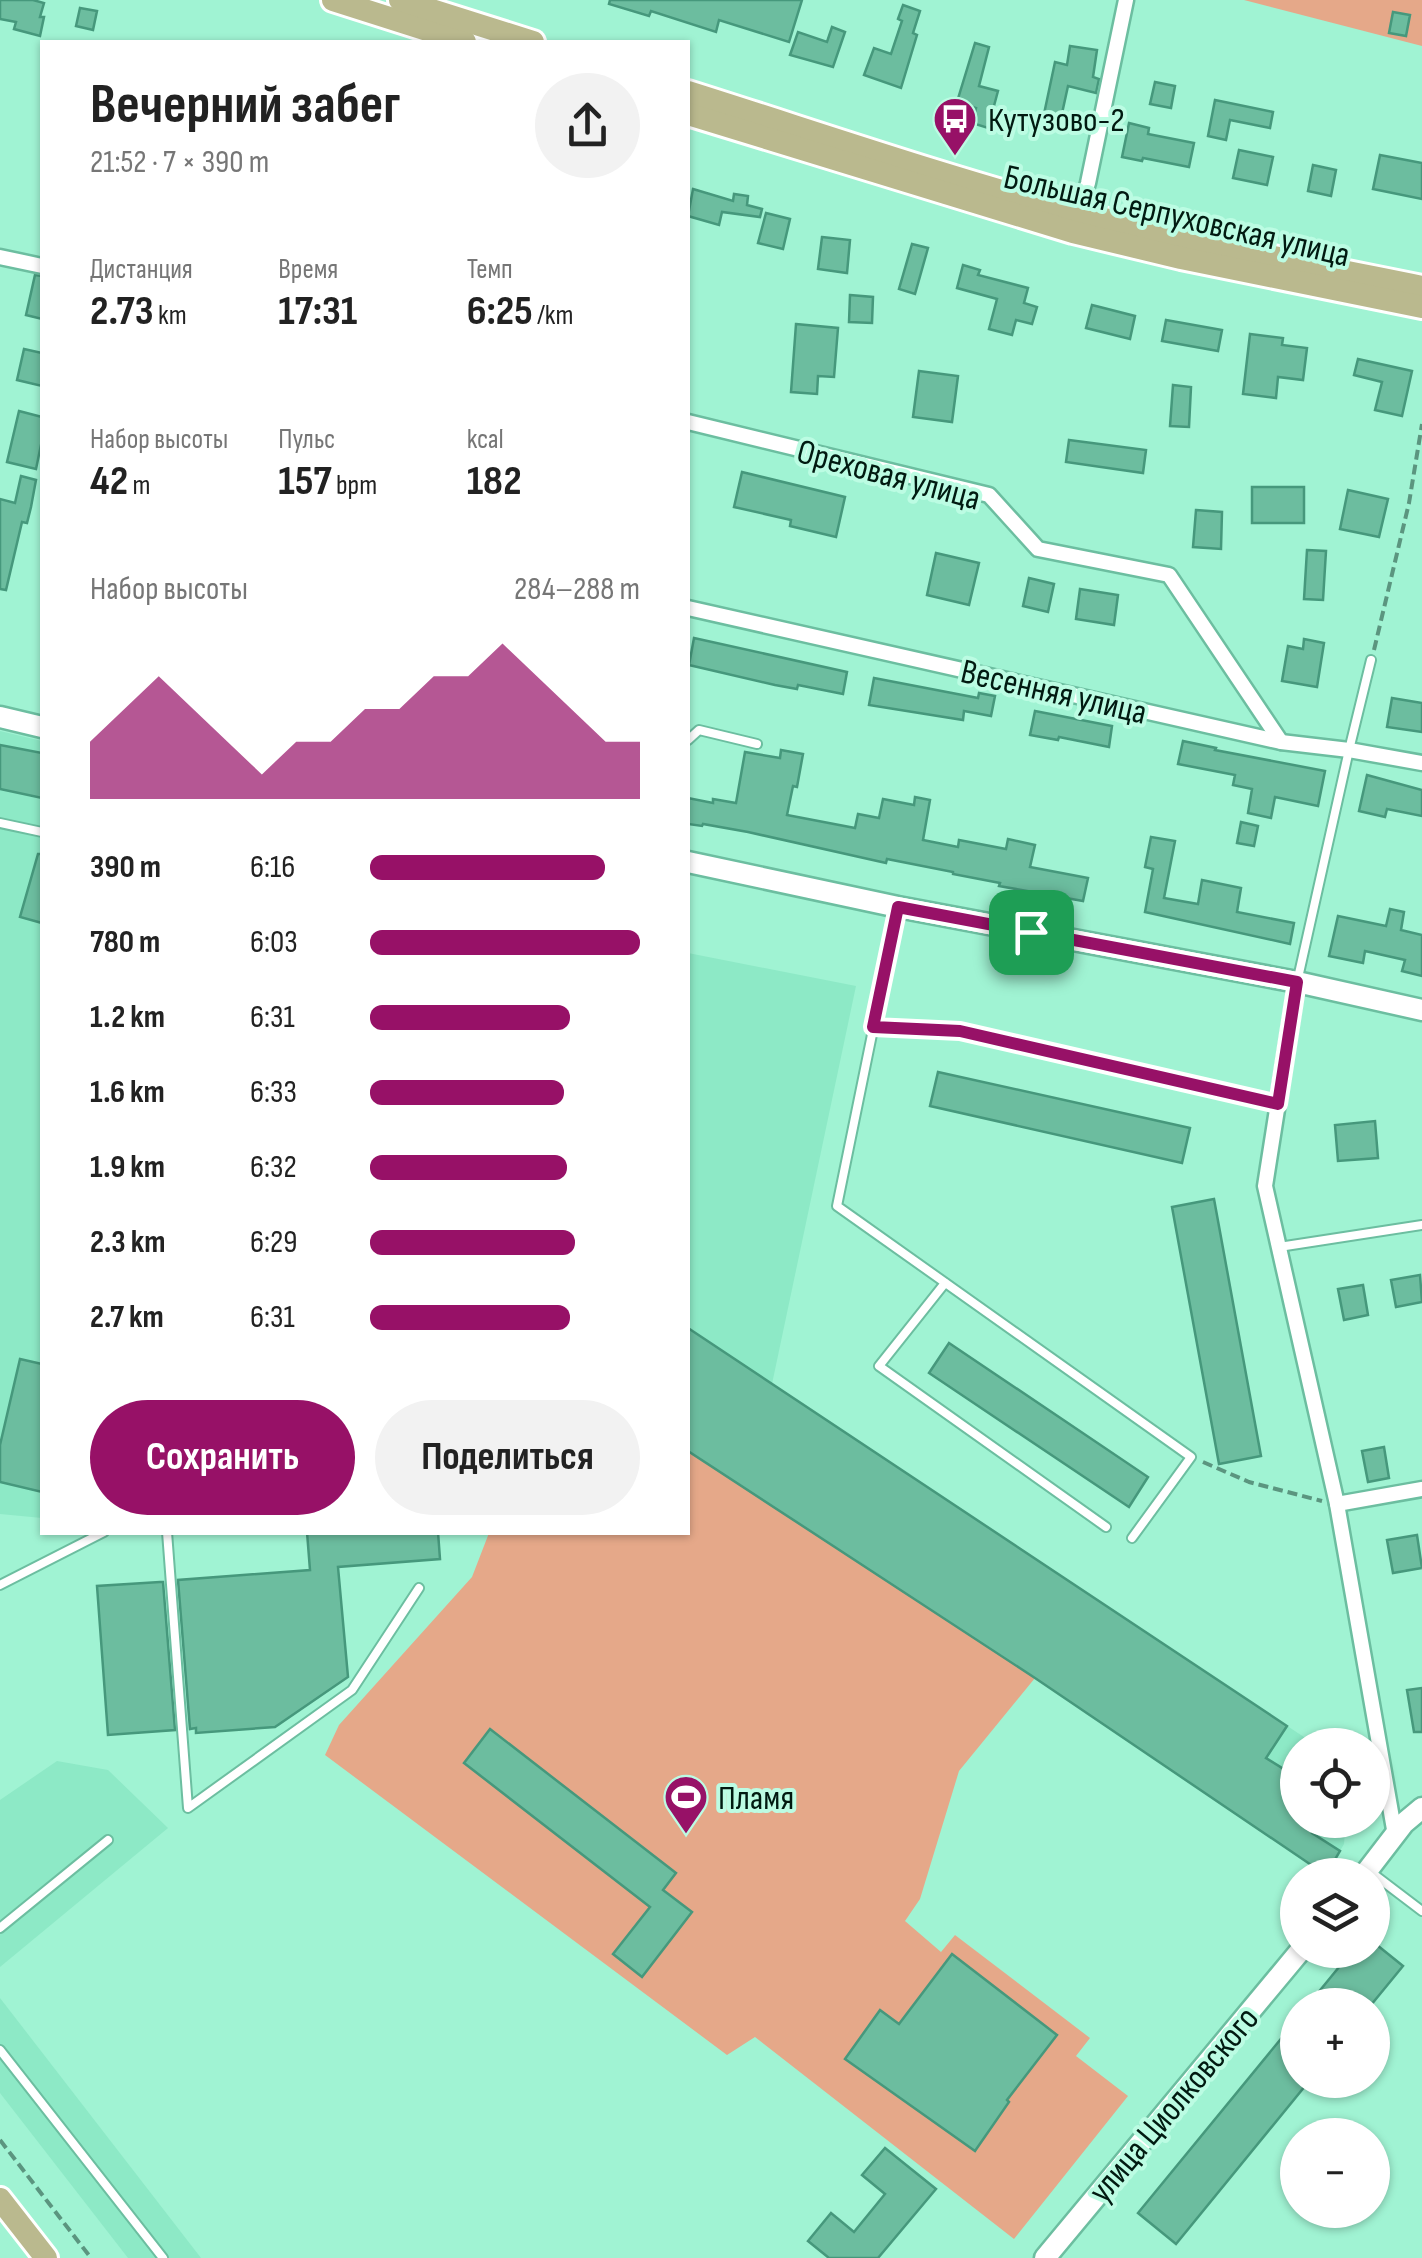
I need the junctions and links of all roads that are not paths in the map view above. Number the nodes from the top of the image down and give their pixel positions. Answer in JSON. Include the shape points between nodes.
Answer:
{"nodes":[{"id":1,"x":333,"y":0,"type":"edge"},
{"id":2,"x":400,"y":0,"type":"edge"},
{"id":3,"x":1126,"y":0,"type":"edge"},
{"id":4,"x":459,"y":40,"type":"edge"},
{"id":5,"x":527,"y":40,"type":"edge"},
{"id":6,"x":690,"y":93,"type":"edge"},
{"id":7,"x":690,"y":115,"type":"edge"},
{"id":8,"x":1079,"y":212,"type":"junction"},
{"id":9,"x":0,"y":256,"type":"edge"},
{"id":10,"x":40,"y":266,"type":"edge"},
{"id":11,"x":1422,"y":287,"type":"edge"},
{"id":12,"x":1422,"y":308,"type":"edge"},
{"id":13,"x":690,"y":422,"type":"edge"},
{"id":14,"x":690,"y":608,"type":"edge"},
{"id":15,"x":1371,"y":660,"type":"road end"},
{"id":16,"x":0,"y":717,"type":"edge"},
{"id":17,"x":40,"y":727,"type":"edge"},
{"id":18,"x":690,"y":738,"type":"edge"},
{"id":19,"x":1281,"y":742,"type":"junction"},
{"id":20,"x":757,"y":744,"type":"dead end"},
{"id":21,"x":1349,"y":750,"type":"junction"},
{"id":22,"x":1422,"y":763,"type":"edge"},
{"id":23,"x":0,"y":823,"type":"edge"},
{"id":24,"x":40,"y":832,"type":"edge"},
{"id":25,"x":690,"y":862,"type":"edge"},
{"id":26,"x":898,"y":907,"type":"junction"},
{"id":27,"x":1297,"y":982,"type":"junction"},
{"id":28,"x":1422,"y":1010,"type":"edge"},
{"id":29,"x":960,"y":1031,"type":"road end"},
{"id":30,"x":1278,"y":1104,"type":"junction"},
{"id":31,"x":1422,"y":1225,"type":"edge"},
{"id":32,"x":1279,"y":1246,"type":"junction"},
{"id":33,"x":945,"y":1283,"type":"junction"},
{"id":34,"x":1422,"y":1489,"type":"edge"},
{"id":35,"x":1337,"y":1504,"type":"junction"},
{"id":36,"x":1106,"y":1526,"type":"dead end"},
{"id":37,"x":98,"y":1535,"type":"edge"},
{"id":38,"x":167,"y":1535,"type":"edge"},
{"id":39,"x":1132,"y":1538,"type":"dead end"},
{"id":40,"x":0,"y":1585,"type":"edge"},
{"id":41,"x":420,"y":1588,"type":"dead end"},
{"id":42,"x":1422,"y":1808,"type":"edge"},
{"id":43,"x":1394,"y":1835,"type":"junction"},
{"id":44,"x":108,"y":1840,"type":"dead end"},
{"id":45,"x":1377,"y":1858,"type":"edge"},
{"id":46,"x":1390,"y":1888,"type":"edge"},
{"id":47,"x":1420,"y":1907,"type":"edge"},
{"id":48,"x":0,"y":1928,"type":"edge"},
{"id":49,"x":1286,"y":1968,"type":"edge"},
{"id":50,"x":0,"y":2050,"type":"edge"},
{"id":51,"x":0,"y":2199,"type":"edge"},
{"id":52,"x":46,"y":2258,"type":"edge"},
{"id":53,"x":163,"y":2258,"type":"edge"},
{"id":54,"x":1045,"y":2258,"type":"edge"}],
"edges":[{"from":1,"to":4,"type":"main road"},
{"from":2,"to":5,"type":"main road"},
{"from":3,"to":8,"type":"street"},
{"from":6,"to":8,"type":"main road","name":"Большая Серпуховская улица"},
{"from":7,"to":12,"type":"main road","name":"Большая Серпуховская улица","via":[[1073,232]]},
{"from":8,"to":11,"type":"main road","name":"Большая Серпуховская улица"},
{"from":9,"to":10,"type":"street"},
{"from":13,"to":19,"type":"street","name":"Ореховая улица","via":[[989,495],[1038,549],[1169,575]]},
{"from":14,"to":19,"type":"street","name":"Весенняя улица"},
{"from":15,"to":21,"type":"lane"},
{"from":16,"to":17,"type":"street"},
{"from":18,"to":20,"type":"lane","via":[[698,730]]},
{"from":19,"to":21,"type":"street","name":"Весенняя улица"},
{"from":21,"to":22,"type":"street","name":"Весенняя улица"},
{"from":21,"to":27,"type":"lane"},
{"from":23,"to":24,"type":"lane"},
{"from":25,"to":26,"type":"street"},
{"from":26,"to":27,"type":"street"},
{"from":26,"to":33,"type":"lane","via":[[837,1206]]},
{"from":27,"to":28,"type":"street"},
{"from":27,"to":30,"type":"street"},
{"from":29,"to":30,"type":"lane"},
{"from":30,"to":32,"type":"street","via":[[1265,1186]]},
{"from":31,"to":32,"type":"lane"},
{"from":32,"to":35,"type":"street"},
{"from":33,"to":36,"type":"lane","via":[[879,1366]]},
{"from":33,"to":39,"type":"lane","via":[[1192,1456]]},
{"from":34,"to":35,"type":"street"},
{"from":35,"to":43,"type":"street"},
{"from":37,"to":40,"type":"lane"},
{"from":38,"to":41,"type":"lane","via":[[188,1808],[352,1690]]},
{"from":42,"to":43,"type":"street"},
{"from":43,"to":45,"type":"street"},
{"from":44,"to":48,"type":"lane"},
{"from":46,"to":47,"type":"lane"},
{"from":49,"to":54,"type":"street","name":"улица Циолковского"},
{"from":50,"to":53,"type":"lane"},
{"from":51,"to":52,"type":"main road"}]}
